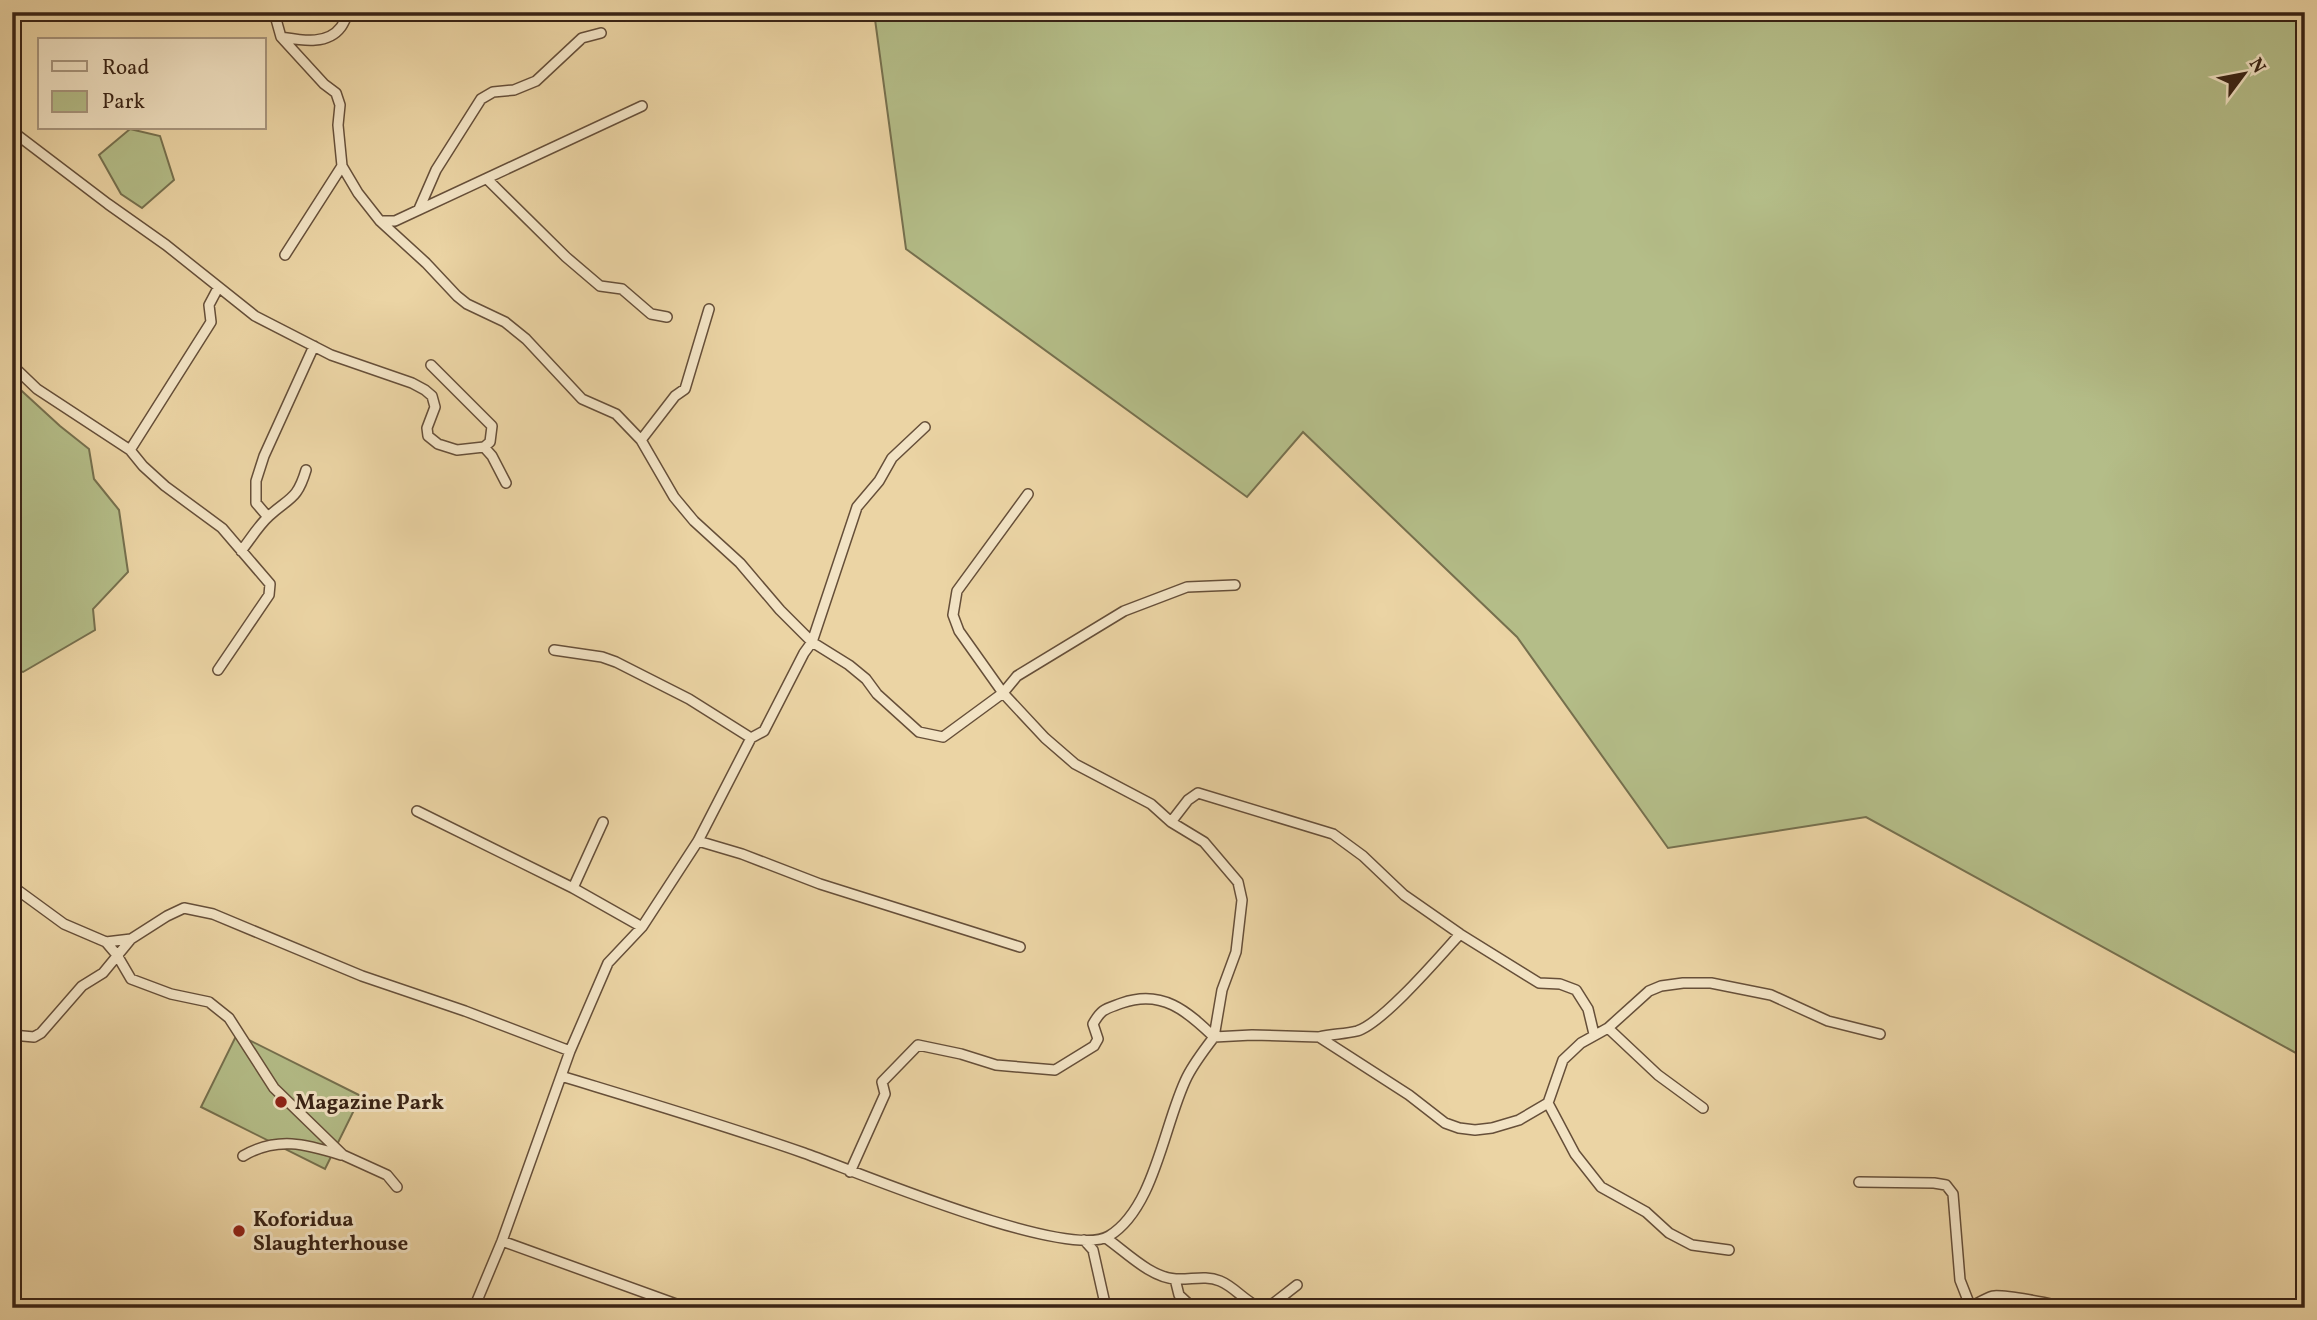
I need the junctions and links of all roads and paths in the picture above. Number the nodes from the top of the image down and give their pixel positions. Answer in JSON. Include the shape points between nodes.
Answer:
{"nodes":[{"id":1,"x":274,"y":12,"type":"edge"},
{"id":2,"x":349,"y":12,"type":"edge"},
{"id":3,"x":601,"y":33,"type":"dead end"},
{"id":4,"x":281,"y":37,"type":"junction"},
{"id":5,"x":642,"y":106,"type":"dead end"},
{"id":6,"x":12,"y":131,"type":"edge"},
{"id":7,"x":342,"y":166,"type":"junction"},
{"id":8,"x":487,"y":179,"type":"junction"},
{"id":9,"x":419,"y":209,"type":"junction"},
{"id":10,"x":380,"y":221,"type":"junction"},
{"id":11,"x":394,"y":221,"type":"junction"},
{"id":12,"x":395,"y":236,"type":"junction"},
{"id":13,"x":285,"y":255,"type":"dead end"},
{"id":14,"x":218,"y":288,"type":"junction"},
{"id":15,"x":709,"y":309,"type":"dead end"},
{"id":16,"x":667,"y":317,"type":"dead end"},
{"id":17,"x":314,"y":345,"type":"junction"},
{"id":18,"x":12,"y":365,"type":"edge"},
{"id":19,"x":431,"y":365,"type":"dead end"},
{"id":20,"x":925,"y":427,"type":"dead end"},
{"id":21,"x":641,"y":440,"type":"junction"},
{"id":22,"x":484,"y":447,"type":"junction"},
{"id":23,"x":130,"y":450,"type":"junction"},
{"id":24,"x":306,"y":470,"type":"dead end"},
{"id":25,"x":506,"y":483,"type":"dead end"},
{"id":26,"x":1028,"y":494,"type":"dead end"},
{"id":27,"x":268,"y":517,"type":"junction"},
{"id":28,"x":241,"y":551,"type":"junction"},
{"id":29,"x":1235,"y":585,"type":"dead end"},
{"id":30,"x":812,"y":642,"type":"junction"},
{"id":31,"x":554,"y":650,"type":"dead end"},
{"id":32,"x":218,"y":670,"type":"dead end"},
{"id":33,"x":1003,"y":693,"type":"junction"},
{"id":34,"x":751,"y":738,"type":"junction"},
{"id":35,"x":418,"y":811,"type":"dead end"},
{"id":36,"x":603,"y":822,"type":"dead end"},
{"id":37,"x":1171,"y":822,"type":"junction"},
{"id":38,"x":698,"y":841,"type":"junction"},
{"id":39,"x":12,"y":887,"type":"edge"},
{"id":40,"x":573,"y":888,"type":"junction"},
{"id":41,"x":642,"y":927,"type":"junction"},
{"id":42,"x":1460,"y":934,"type":"junction"},
{"id":43,"x":131,"y":939,"type":"junction"},
{"id":44,"x":106,"y":942,"type":"junction"},
{"id":45,"x":1020,"y":947,"type":"dead end"},
{"id":46,"x":117,"y":955,"type":"junction"},
{"id":47,"x":1608,"y":1028,"type":"junction"},
{"id":48,"x":1594,"y":1034,"type":"junction"},
{"id":49,"x":1880,"y":1034,"type":"dead end"},
{"id":50,"x":12,"y":1035,"type":"edge"},
{"id":51,"x":1214,"y":1037,"type":"junction"},
{"id":52,"x":1320,"y":1037,"type":"junction"},
{"id":53,"x":570,"y":1051,"type":"junction"},
{"id":54,"x":561,"y":1076,"type":"junction"},
{"id":55,"x":1548,"y":1103,"type":"junction"},
{"id":56,"x":1703,"y":1108,"type":"dead end"},
{"id":57,"x":343,"y":1155,"type":"junction"},
{"id":58,"x":243,"y":1156,"type":"dead end"},
{"id":59,"x":850,"y":1172,"type":"junction"},
{"id":60,"x":1859,"y":1182,"type":"dead end"},
{"id":61,"x":397,"y":1187,"type":"dead end"},
{"id":62,"x":1107,"y":1238,"type":"junction"},
{"id":63,"x":1084,"y":1240,"type":"junction"},
{"id":64,"x":502,"y":1241,"type":"junction"},
{"id":65,"x":1729,"y":1250,"type":"dead end"},
{"id":66,"x":1175,"y":1279,"type":"junction"},
{"id":67,"x":1297,"y":1285,"type":"dead end"},
{"id":68,"x":1267,"y":1307,"type":"edge"},
{"id":69,"x":1971,"y":1307,"type":"edge"},
{"id":70,"x":474,"y":1308,"type":"edge"},
{"id":71,"x":687,"y":1308,"type":"edge"},
{"id":72,"x":1106,"y":1308,"type":"edge"},
{"id":73,"x":1193,"y":1308,"type":"edge"},
{"id":74,"x":2067,"y":1308,"type":"edge"}],
"edges":[{"from":1,"to":4,"type":"street"},
{"from":2,"to":4,"type":"street","via":[[339,30],[324,38],[312,42]]},
{"from":3,"to":9,"type":"street","via":[[582,38],[536,81],[481,99],[436,170]]},
{"from":4,"to":7,"type":"street","via":[[336,93]]},
{"from":5,"to":8,"type":"street"},
{"from":6,"to":14,"type":"street"},
{"from":7,"to":10,"type":"street"},
{"from":7,"to":13,"type":"street"},
{"from":8,"to":9,"type":"street"},
{"from":8,"to":16,"type":"street","via":[[600,286],[622,289],[651,314]]},
{"from":9,"to":11,"type":"street"},
{"from":10,"to":11,"type":"street"},
{"from":10,"to":12,"type":"street"},
{"from":11,"to":12,"type":"street"},
{"from":12,"to":21,"type":"street","via":[[457,296],[505,322],[582,399],[616,414]]},
{"from":14,"to":17,"type":"street","via":[[255,316]]},
{"from":14,"to":23,"type":"street","via":[[209,305],[211,322]]},
{"from":15,"to":21,"type":"street","via":[[685,389]]},
{"from":17,"to":22,"type":"street","via":[[425,390],[435,407],[428,436],[438,444],[457,450]]},
{"from":17,"to":27,"type":"street","via":[[256,481],[256,503]]},
{"from":18,"to":23,"type":"street","via":[[37,389]]},
{"from":19,"to":22,"type":"street","via":[[492,426],[490,442]]},
{"from":20,"to":30,"type":"street","via":[[892,458],[857,507]]},
{"from":21,"to":30,"type":"street","via":[[694,522],[740,563]]},
{"from":22,"to":25,"type":"street"},
{"from":23,"to":28,"type":"street","via":[[165,486],[222,528]]},
{"from":24,"to":27,"type":"street","via":[[292,499]]},
{"from":26,"to":33,"type":"street","via":[[957,591],[953,614],[959,631]]},
{"from":27,"to":28,"type":"street"},
{"from":28,"to":32,"type":"street","via":[[271,589]]},
{"from":29,"to":33,"type":"street","via":[[1187,587],[1124,611],[1017,676]]},
{"from":30,"to":33,"type":"street","via":[[866,679],[919,732],[943,737]]},
{"from":30,"to":34,"type":"street","via":[[764,731]]},
{"from":31,"to":34,"type":"street","via":[[616,662],[689,699]]},
{"from":33,"to":37,"type":"street","via":[[1075,764],[1150,804]]},
{"from":34,"to":38,"type":"street"},
{"from":35,"to":40,"type":"street"},
{"from":36,"to":40,"type":"street"},
{"from":37,"to":42,"type":"street","via":[[1198,793],[1333,834],[1404,895]]},
{"from":37,"to":51,"type":"street","via":[[1204,842],[1230,871],[1242,893],[1236,952],[1222,990]]},
{"from":38,"to":41,"type":"street"},
{"from":38,"to":45,"type":"street"},
{"from":39,"to":44,"type":"street","via":[[64,924]]},
{"from":40,"to":41,"type":"street"},
{"from":41,"to":53,"type":"street","via":[[608,963]]},
{"from":42,"to":48,"type":"street","via":[[1539,983],[1576,990],[1588,1009]]},
{"from":42,"to":52,"type":"street","via":[[1368,1025]]},
{"from":43,"to":44,"type":"street"},
{"from":43,"to":46,"type":"street"},
{"from":43,"to":53,"type":"street","via":[[184,908],[213,914],[362,976]]},
{"from":44,"to":46,"type":"street"},
{"from":46,"to":50,"type":"street","via":[[41,1033],[34,1037]]},
{"from":46,"to":57,"type":"street","via":[[131,979],[209,1002],[229,1018],[274,1088]]},
{"from":47,"to":48,"type":"street"},
{"from":47,"to":49,"type":"street","via":[[1649,991],[1683,983],[1771,995],[1828,1021]]},
{"from":47,"to":56,"type":"street","via":[[1658,1075]]},
{"from":48,"to":55,"type":"street","via":[[1563,1060]]},
{"from":51,"to":52,"type":"street"},
{"from":51,"to":59,"type":"street","via":[[1191,1014],[1172,1004],[1135,998],[1108,1006],[1093,1024],[1098,1039],[1094,1046],[1055,1070],[996,1065],[918,1045],[882,1082],[885,1094]]},
{"from":51,"to":62,"type":"street","via":[[1187,1077],[1136,1210]]},
{"from":52,"to":55,"type":"street","via":[[1459,1128],[1492,1128],[1519,1120]]},
{"from":53,"to":54,"type":"street"},
{"from":54,"to":59,"type":"street"},
{"from":54,"to":64,"type":"street"},
{"from":55,"to":65,"type":"street","via":[[1575,1154],[1601,1187],[1692,1245]]},
{"from":57,"to":58,"type":"street","via":[[304,1143],[260,1146]]},
{"from":57,"to":61,"type":"street","via":[[387,1175]]},
{"from":59,"to":63,"type":"street","via":[[986,1219]]},
{"from":60,"to":69,"type":"street","via":[[1946,1185],[1953,1194],[1960,1280]]},
{"from":62,"to":63,"type":"street"},
{"from":62,"to":66,"type":"street","via":[[1150,1270]]},
{"from":63,"to":72,"type":"street","via":[[1093,1251]]},
{"from":64,"to":70,"type":"street"},
{"from":64,"to":71,"type":"street"},
{"from":66,"to":68,"type":"street","via":[[1219,1280]]},
{"from":66,"to":73,"type":"street","via":[[1179,1295]]},
{"from":67,"to":68,"type":"street"},
{"from":69,"to":74,"type":"street","via":[[1996,1295]]}]}
